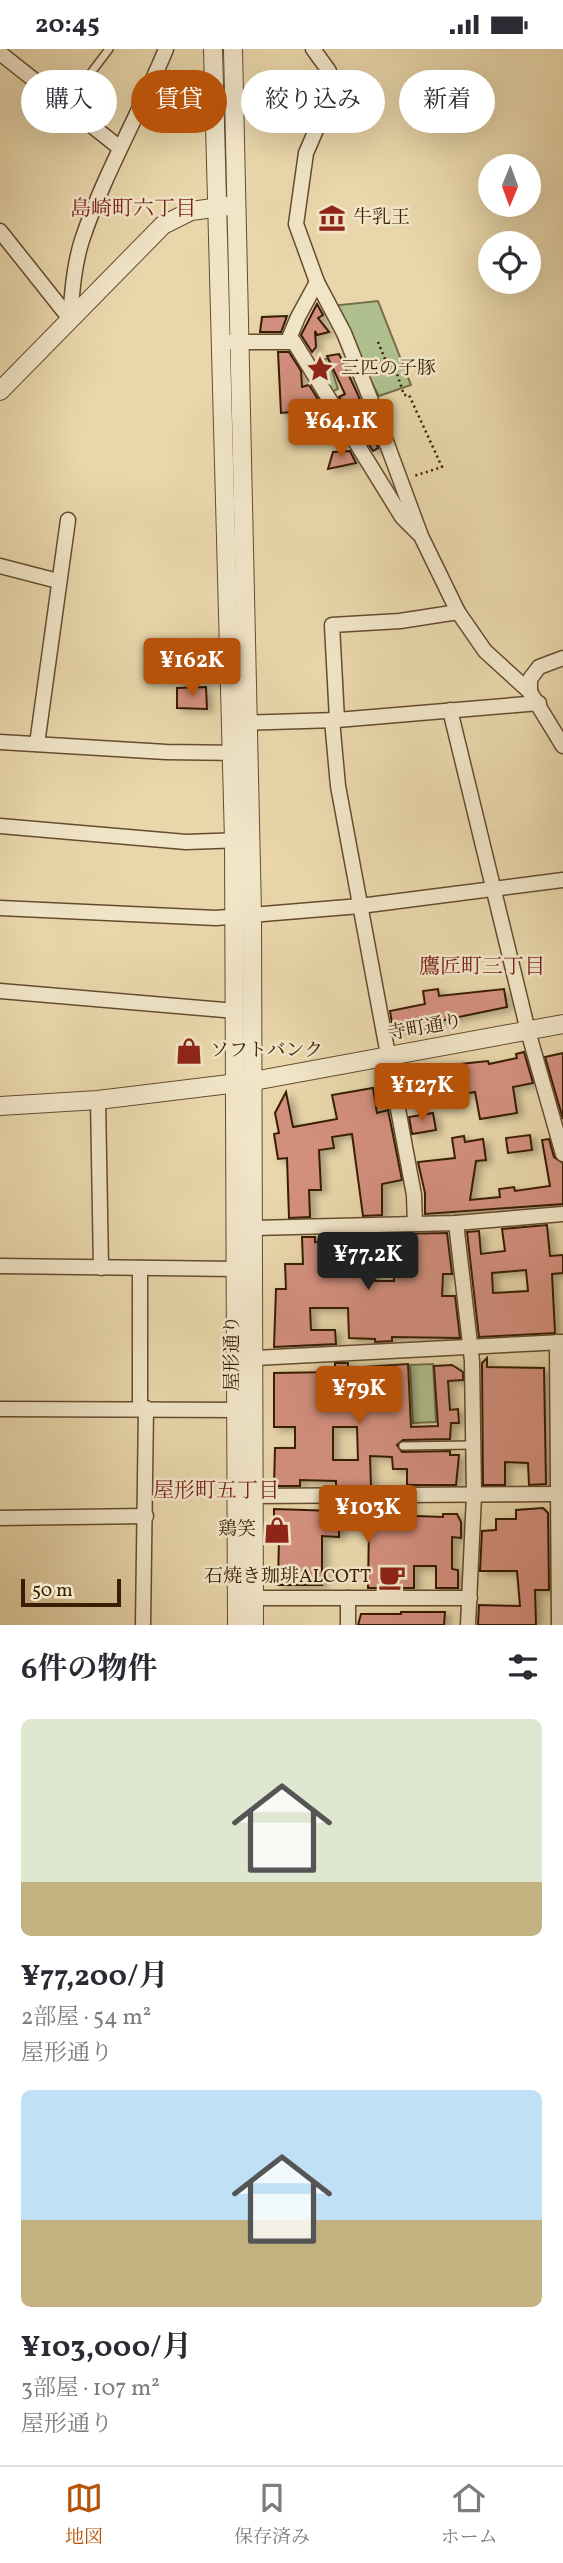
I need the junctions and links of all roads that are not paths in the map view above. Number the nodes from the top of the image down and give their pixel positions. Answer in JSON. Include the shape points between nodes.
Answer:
{"nodes":[{"id":1,"x":109,"y":49,"type":"edge"},
{"id":2,"x":166,"y":49,"type":"edge"},
{"id":3,"x":213,"y":49,"type":"edge"},
{"id":4,"x":233,"y":49,"type":"edge"},
{"id":5,"x":313,"y":49,"type":"edge"},
{"id":6,"x":3,"y":60,"type":"edge"},
{"id":7,"x":93,"y":70,"type":"edge"},
{"id":8,"x":21,"y":73,"type":"edge"},
{"id":9,"x":101,"y":133,"type":"edge"},
{"id":10,"x":120,"y":148,"type":"junction"},
{"id":11,"x":227,"y":206,"type":"junction"},
{"id":12,"x":0,"y":231,"type":"edge"},
{"id":13,"x":317,"y":282,"type":"junction"},
{"id":14,"x":70,"y":319,"type":"junction"},
{"id":15,"x":288,"y":341,"type":"junction"},
{"id":16,"x":241,"y":342,"type":"junction"},
{"id":17,"x":220,"y":343,"type":"junction"},
{"id":18,"x":0,"y":391,"type":"edge"},
{"id":19,"x":68,"y":520,"type":"dead end"},
{"id":20,"x":421,"y":536,"type":"junction"},
{"id":21,"x":0,"y":566,"type":"edge"},
{"id":22,"x":58,"y":580,"type":"junction"},
{"id":23,"x":458,"y":613,"type":"junction"},
{"id":24,"x":563,"y":658,"type":"edge"},
{"id":25,"x":534,"y":697,"type":"junction"},
{"id":26,"x":450,"y":710,"type":"junction"},
{"id":27,"x":335,"y":720,"type":"junction"},
{"id":28,"x":240,"y":723,"type":"junction"},
{"id":29,"x":0,"y":742,"type":"edge"},
{"id":30,"x":37,"y":744,"type":"junction"},
{"id":31,"x":563,"y":746,"type":"edge"},
{"id":32,"x":241,"y":753,"type":"junction"},
{"id":33,"x":0,"y":826,"type":"edge"},
{"id":34,"x":243,"y":840,"type":"junction"},
{"id":35,"x":563,"y":880,"type":"edge"},
{"id":36,"x":492,"y":890,"type":"junction"},
{"id":37,"x":360,"y":906,"type":"junction"},
{"id":38,"x":0,"y":908,"type":"edge"},
{"id":39,"x":244,"y":914,"type":"junction"},
{"id":40,"x":0,"y":992,"type":"edge"},
{"id":41,"x":236,"y":1011,"type":"junction"},
{"id":42,"x":563,"y":1024,"type":"edge"},
{"id":43,"x":528,"y":1031,"type":"junction"},
{"id":44,"x":389,"y":1056,"type":"junction"},
{"id":45,"x":245,"y":1082,"type":"junction"},
{"id":46,"x":98,"y":1100,"type":"junction"},
{"id":47,"x":0,"y":1106,"type":"edge"},
{"id":48,"x":563,"y":1154,"type":"edge"},
{"id":49,"x":563,"y":1214,"type":"edge"},
{"id":50,"x":456,"y":1223,"type":"junction"},
{"id":51,"x":415,"y":1224,"type":"junction"},
{"id":52,"x":254,"y":1228,"type":"junction"},
{"id":53,"x":0,"y":1266,"type":"edge"},
{"id":54,"x":101,"y":1268,"type":"junction"},
{"id":55,"x":140,"y":1268,"type":"junction"},
{"id":56,"x":236,"y":1269,"type":"junction"},
{"id":57,"x":560,"y":1342,"type":"edge"},
{"id":58,"x":468,"y":1346,"type":"junction"},
{"id":59,"x":255,"y":1358,"type":"junction"},
{"id":60,"x":143,"y":1408,"type":"junction"},
{"id":61,"x":0,"y":1409,"type":"edge"},
{"id":62,"x":245,"y":1410,"type":"junction"},
{"id":63,"x":472,"y":1445,"type":"junction"},
{"id":64,"x":403,"y":1446,"type":"dead end"},
{"id":65,"x":561,"y":1493,"type":"edge"},
{"id":66,"x":474,"y":1495,"type":"junction"},
{"id":67,"x":246,"y":1496,"type":"junction"},
{"id":68,"x":146,"y":1516,"type":"junction"},
{"id":69,"x":0,"y":1518,"type":"edge"},
{"id":70,"x":246,"y":1598,"type":"junction"},
{"id":71,"x":348,"y":1598,"type":"junction"},
{"id":72,"x":470,"y":1598,"type":"junction"},
{"id":73,"x":143,"y":1625,"type":"edge"},
{"id":74,"x":237,"y":1625,"type":"edge"},
{"id":75,"x":254,"y":1625,"type":"edge"},
{"id":76,"x":348,"y":1625,"type":"edge"},
{"id":77,"x":468,"y":1625,"type":"edge"},
{"id":78,"x":559,"y":1625,"type":"edge"}],
"edges":[{"from":1,"to":7,"type":"lane"},
{"from":2,"to":10,"type":"street"},
{"from":3,"to":11,"type":"street"},
{"from":4,"to":11,"type":"street"},
{"from":5,"to":13,"type":"street","via":[[329,71],[329,100],[306,153],[296,224]]},
{"from":6,"to":8,"type":"street"},
{"from":9,"to":10,"type":"street"},
{"from":10,"to":14,"type":"street","via":[[82,241]]},
{"from":11,"to":14,"type":"street","via":[[191,211],[163,225]]},
{"from":11,"to":16,"type":"street"},
{"from":11,"to":17,"type":"street"},
{"from":12,"to":14,"type":"street"},
{"from":13,"to":15,"type":"street"},
{"from":13,"to":20,"type":"street","via":[[344,333]]},
{"from":14,"to":18,"type":"street"},
{"from":15,"to":16,"type":"street"},
{"from":15,"to":20,"type":"street","via":[[294,342],[402,517]]},
{"from":16,"to":17,"type":"street"},
{"from":16,"to":28,"type":"street"},
{"from":17,"to":28,"type":"street"},
{"from":19,"to":22,"type":"street"},
{"from":20,"to":23,"type":"street"},
{"from":21,"to":22,"type":"street"},
{"from":22,"to":30,"type":"street"},
{"from":23,"to":25,"type":"street","via":[[485,651]]},
{"from":23,"to":27,"type":"street","via":[[332,625]]},
{"from":24,"to":25,"type":"street","via":[[539,667],[530,679]]},
{"from":25,"to":26,"type":"street"},
{"from":25,"to":31,"type":"street"},
{"from":26,"to":27,"type":"street"},
{"from":26,"to":36,"type":"street"},
{"from":27,"to":28,"type":"street"},
{"from":27,"to":37,"type":"street","via":[[338,786]]},
{"from":28,"to":32,"type":"street"},
{"from":29,"to":30,"type":"street"},
{"from":30,"to":32,"type":"street"},
{"from":32,"to":34,"type":"street"},
{"from":33,"to":34,"type":"street","via":[[186,842]]},
{"from":34,"to":39,"type":"street"},
{"from":35,"to":36,"type":"street"},
{"from":36,"to":37,"type":"street"},
{"from":36,"to":43,"type":"street"},
{"from":37,"to":39,"type":"street"},
{"from":37,"to":44,"type":"street"},
{"from":38,"to":39,"type":"street","via":[[129,916]]},
{"from":39,"to":41,"type":"street"},
{"from":39,"to":45,"type":"street"},
{"from":40,"to":41,"type":"street"},
{"from":41,"to":45,"type":"street"},
{"from":42,"to":43,"type":"street","name":"寺町通り"},
{"from":43,"to":44,"type":"street","name":"寺町通り"},
{"from":43,"to":48,"type":"street"},
{"from":44,"to":45,"type":"street","name":"寺町通り"},
{"from":44,"to":51,"type":"street","via":[[415,1195]]},
{"from":45,"to":46,"type":"street","name":"寺町通り"},
{"from":45,"to":52,"type":"street","name":"屋形通り"},
{"from":45,"to":56,"type":"street","name":"屋形通り"},
{"from":46,"to":47,"type":"street","name":"寺町通り"},
{"from":46,"to":54,"type":"street"},
{"from":49,"to":50,"type":"street"},
{"from":50,"to":51,"type":"street"},
{"from":50,"to":58,"type":"street"},
{"from":51,"to":52,"type":"street"},
{"from":52,"to":59,"type":"street","name":"屋形通り"},
{"from":53,"to":54,"type":"street"},
{"from":54,"to":55,"type":"street"},
{"from":55,"to":56,"type":"street"},
{"from":55,"to":60,"type":"street"},
{"from":56,"to":62,"type":"street","name":"屋形通り"},
{"from":57,"to":58,"type":"street"},
{"from":57,"to":65,"type":"street"},
{"from":58,"to":59,"type":"street"},
{"from":58,"to":63,"type":"street"},
{"from":59,"to":62,"type":"street","name":"屋形通り"},
{"from":60,"to":61,"type":"street"},
{"from":60,"to":62,"type":"street"},
{"from":60,"to":68,"type":"street"},
{"from":62,"to":67,"type":"street","name":"屋形通り"},
{"from":63,"to":64,"type":"lane"},
{"from":63,"to":66,"type":"street"},
{"from":65,"to":66,"type":"street"},
{"from":65,"to":78,"type":"street"},
{"from":66,"to":67,"type":"street"},
{"from":66,"to":72,"type":"street"},
{"from":67,"to":70,"type":"street","name":"屋形通り"},
{"from":68,"to":69,"type":"street"},
{"from":68,"to":73,"type":"street"},
{"from":70,"to":71,"type":"street"},
{"from":70,"to":74,"type":"street","name":"屋形通り"},
{"from":70,"to":75,"type":"street","name":"屋形通り"},
{"from":71,"to":72,"type":"street"},
{"from":71,"to":76,"type":"street"},
{"from":72,"to":77,"type":"street"}]}
